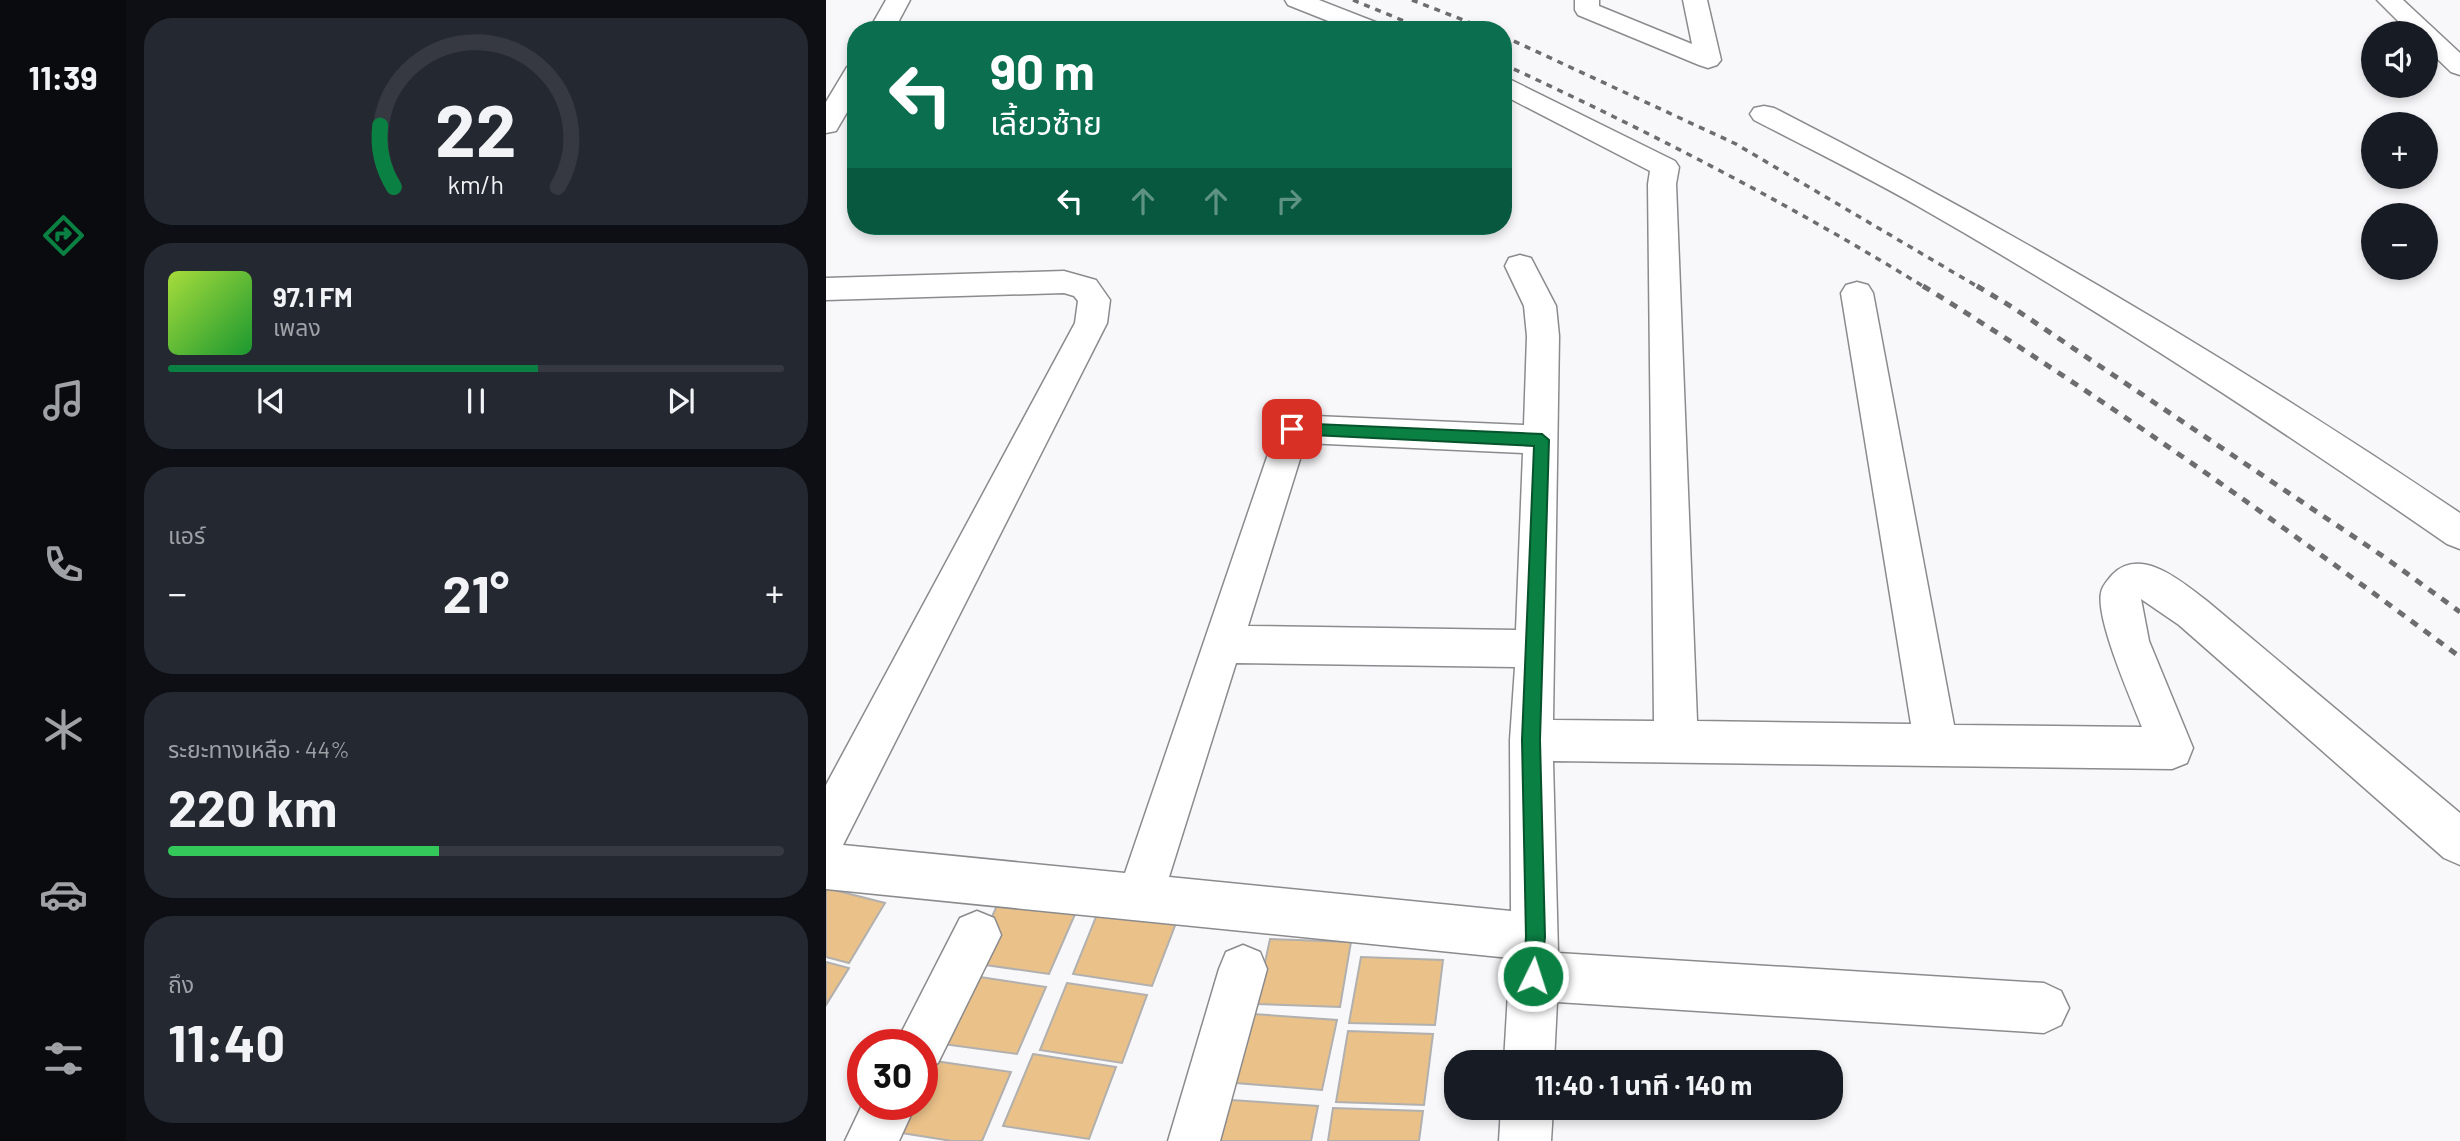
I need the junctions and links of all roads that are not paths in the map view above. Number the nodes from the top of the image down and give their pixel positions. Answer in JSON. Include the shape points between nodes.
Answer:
{"nodes":[{"id":1,"x":898,"y":0,"type":"edge"},
{"id":2,"x":1297,"y":0,"type":"edge"},
{"id":3,"x":1587,"y":0,"type":"edge"},
{"id":4,"x":1695,"y":0,"type":"edge"},
{"id":5,"x":2389,"y":0,"type":"edge"},
{"id":6,"x":886,"y":21,"type":"edge"},
{"id":7,"x":1351,"y":21,"type":"edge"},
{"id":8,"x":2411,"y":21,"type":"edge"},
{"id":9,"x":2438,"y":46,"type":"edge"},
{"id":10,"x":2460,"y":67,"type":"edge"},
{"id":11,"x":847,"y":89,"type":"edge"},
{"id":12,"x":1512,"y":89,"type":"edge"},
{"id":13,"x":1764,"y":114,"type":"dead end"},
{"id":14,"x":826,"y":125,"type":"edge"},
{"id":15,"x":1520,"y":266,"type":"dead end"},
{"id":16,"x":826,"y":289,"type":"edge"},
{"id":17,"x":1857,"y":293,"type":"dead end"},
{"id":18,"x":1542,"y":440,"type":"junction"},
{"id":19,"x":2460,"y":533,"type":"edge"},
{"id":20,"x":1222,"y":644,"type":"junction"},
{"id":21,"x":1536,"y":649,"type":"junction"},
{"id":22,"x":1531,"y":740,"type":"junction"},
{"id":23,"x":1676,"y":742,"type":"junction"},
{"id":24,"x":1936,"y":746,"type":"junction"},
{"id":25,"x":826,"y":830,"type":"edge"},
{"id":26,"x":2460,"y":842,"type":"edge"},
{"id":27,"x":826,"y":866,"type":"edge"},
{"id":28,"x":1140,"y":896,"type":"junction"},
{"id":29,"x":977,"y":935,"type":"dead end"},
{"id":30,"x":1534,"y":956,"type":"junction"},
{"id":31,"x":1243,"y":969,"type":"dead end"},
{"id":32,"x":2044,"y":1008,"type":"dead end"},
{"id":33,"x":928,"y":1029,"type":"edge"},
{"id":34,"x":1530,"y":1050,"type":"edge"},
{"id":35,"x":882,"y":1120,"type":"edge"},
{"id":36,"x":1526,"y":1120,"type":"edge"},
{"id":37,"x":871,"y":1141,"type":"edge"},
{"id":38,"x":1194,"y":1141,"type":"edge"},
{"id":39,"x":1525,"y":1141,"type":"edge"}],
"edges":[{"from":1,"to":6,"type":"street"},
{"from":2,"to":7,"type":"street"},
{"from":3,"to":4,"type":"street","via":[[1587,10],[1708,60]]},
{"from":5,"to":8,"type":"street"},
{"from":9,"to":10,"type":"street"},
{"from":11,"to":14,"type":"street"},
{"from":12,"to":23,"type":"street","via":[[1665,167]]},
{"from":13,"to":19,"type":"street","via":[[1937,205],[2140,324]]},
{"from":15,"to":18,"type":"street","via":[[1541,306]]},
{"from":16,"to":25,"type":"street","via":[[1064,282],[1086,288],[1094,300],[1091,323]]},
{"from":17,"to":24,"type":"street"},
{"from":18,"to":20,"type":"street","via":[[1292,429]]},
{"from":18,"to":21,"type":"street"},
{"from":20,"to":21,"type":"street"},
{"from":20,"to":28,"type":"street"},
{"from":21,"to":22,"type":"street"},
{"from":22,"to":23,"type":"street"},
{"from":22,"to":30,"type":"street"},
{"from":23,"to":24,"type":"street"},
{"from":24,"to":26,"type":"street","via":[[2172,748],[2129,641],[2120,594],[2132,581],[2153,584],[2193,612]]},
{"from":27,"to":28,"type":"street"},
{"from":28,"to":30,"type":"street"},
{"from":29,"to":33,"type":"street"},
{"from":30,"to":32,"type":"street"},
{"from":30,"to":34,"type":"street"},
{"from":31,"to":38,"type":"street"},
{"from":35,"to":37,"type":"street"},
{"from":36,"to":39,"type":"street"}]}
